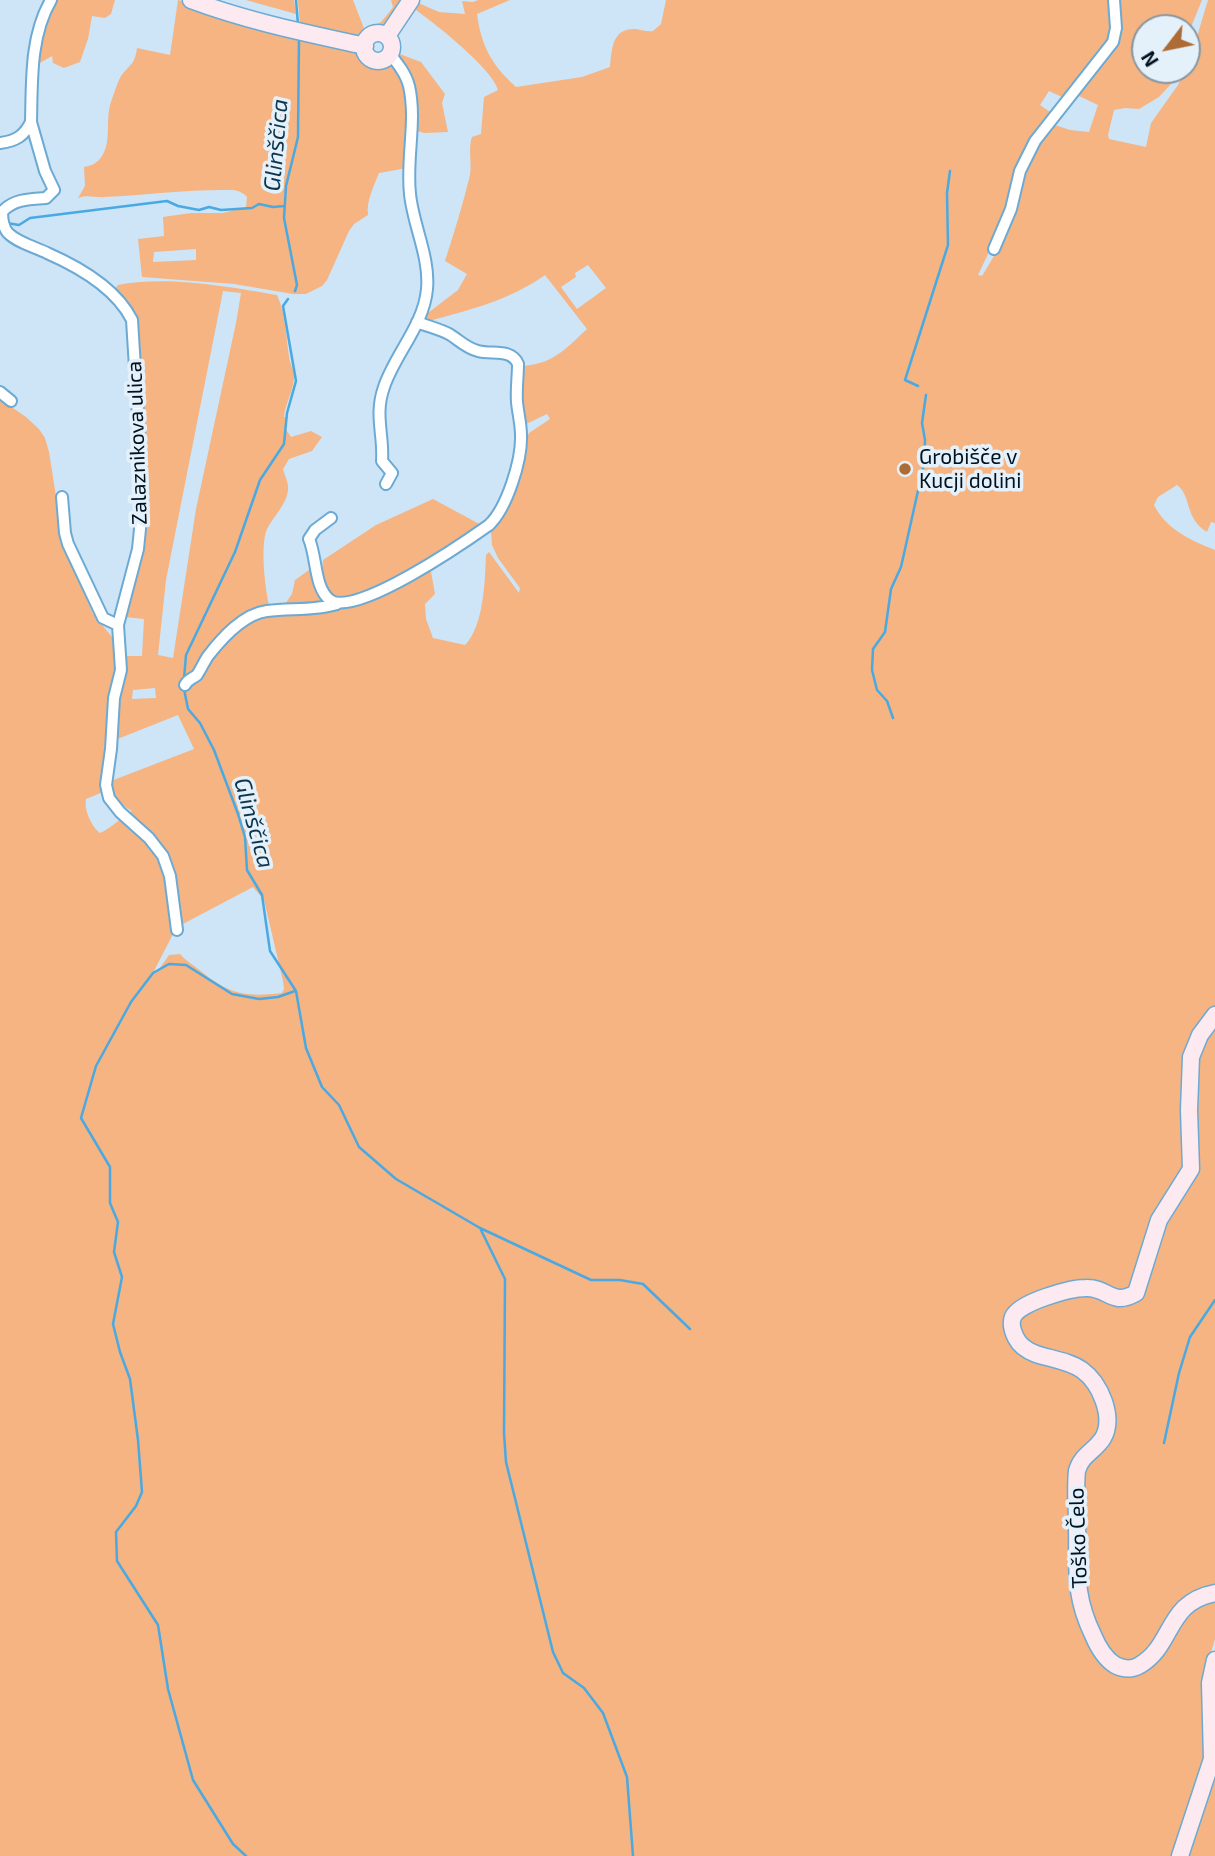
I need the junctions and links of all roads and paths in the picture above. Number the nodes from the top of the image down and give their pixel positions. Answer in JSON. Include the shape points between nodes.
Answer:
{"nodes":[{"id":1,"x":51,"y":0,"type":"edge"},
{"id":2,"x":191,"y":0,"type":"edge"},
{"id":3,"x":411,"y":0,"type":"edge"},
{"id":4,"x":1114,"y":0,"type":"edge"},
{"id":5,"x":387,"y":36,"type":"junction"},
{"id":6,"x":365,"y":46,"type":"junction"},
{"id":7,"x":390,"y":54,"type":"junction"},
{"id":8,"x":31,"y":122,"type":"junction"},
{"id":9,"x":0,"y":144,"type":"edge"},
{"id":10,"x":994,"y":249,"type":"dead end"},
{"id":11,"x":417,"y":322,"type":"junction"},
{"id":12,"x":0,"y":392,"type":"edge"},
{"id":13,"x":12,"y":401,"type":"dead end"},
{"id":14,"x":386,"y":484,"type":"dead end"},
{"id":15,"x":62,"y":497,"type":"dead end"},
{"id":16,"x":331,"y":518,"type":"dead end"},
{"id":17,"x":337,"y":604,"type":"junction"},
{"id":18,"x":117,"y":625,"type":"junction"},
{"id":19,"x":185,"y":685,"type":"dead end"},
{"id":20,"x":177,"y":930,"type":"dead end"},
{"id":21,"x":1215,"y":1015,"type":"edge"},
{"id":22,"x":1215,"y":1593,"type":"edge"},
{"id":23,"x":1215,"y":1660,"type":"edge"},
{"id":24,"x":1180,"y":1856,"type":"edge"}],
"edges":[{"from":1,"to":8,"type":"street","via":[[36,37]]},
{"from":2,"to":6,"type":"street","via":[[286,29]]},
{"from":3,"to":5,"type":"street"},
{"from":4,"to":10,"type":"street","via":[[1113,41],[1031,148]]},
{"from":5,"to":6,"type":"street","via":[[373,34]]},
{"from":5,"to":7,"type":"street","via":[[392,43]]},
{"from":6,"to":7,"type":"street","via":[[376,61]]},
{"from":7,"to":11,"type":"street","via":[[403,72],[411,101],[410,195],[427,287]]},
{"from":8,"to":9,"type":"street","via":[[18,138]]},
{"from":8,"to":18,"type":"street","name":"Zalaznikova ulica","via":[[54,190],[46,198],[7,206],[2,212],[4,225],[13,237],[109,290],[132,320],[141,463],[140,529]]},
{"from":11,"to":14,"type":"street","via":[[381,401],[382,461],[392,473]]},
{"from":11,"to":17,"type":"street","via":[[445,332],[469,348],[516,358],[520,454],[498,517],[489,526],[396,583],[359,601]]},
{"from":12,"to":13,"type":"street"},
{"from":15,"to":18,"type":"street","via":[[68,544],[103,618]]},
{"from":16,"to":17,"type":"street","via":[[309,539],[326,596]]},
{"from":17,"to":19,"type":"street","via":[[254,614],[218,644]]},
{"from":18,"to":20,"type":"street","name":"Zalaznikova ulica","via":[[121,670],[106,785],[109,799],[163,856]]},
{"from":21,"to":22,"type":"street","name":"Toško Čelo","via":[[1191,1057],[1191,1169],[1159,1220],[1136,1293],[1117,1299],[1090,1287],[1075,1289],[1020,1308],[1012,1318],[1017,1341],[1028,1351],[1083,1371],[1104,1401],[1105,1433],[1080,1461],[1077,1471],[1078,1592],[1097,1645],[1117,1666],[1138,1667],[1156,1650],[1178,1613],[1200,1596]]},
{"from":23,"to":24,"type":"street","via":[[1210,1683],[1212,1759]]}]}
